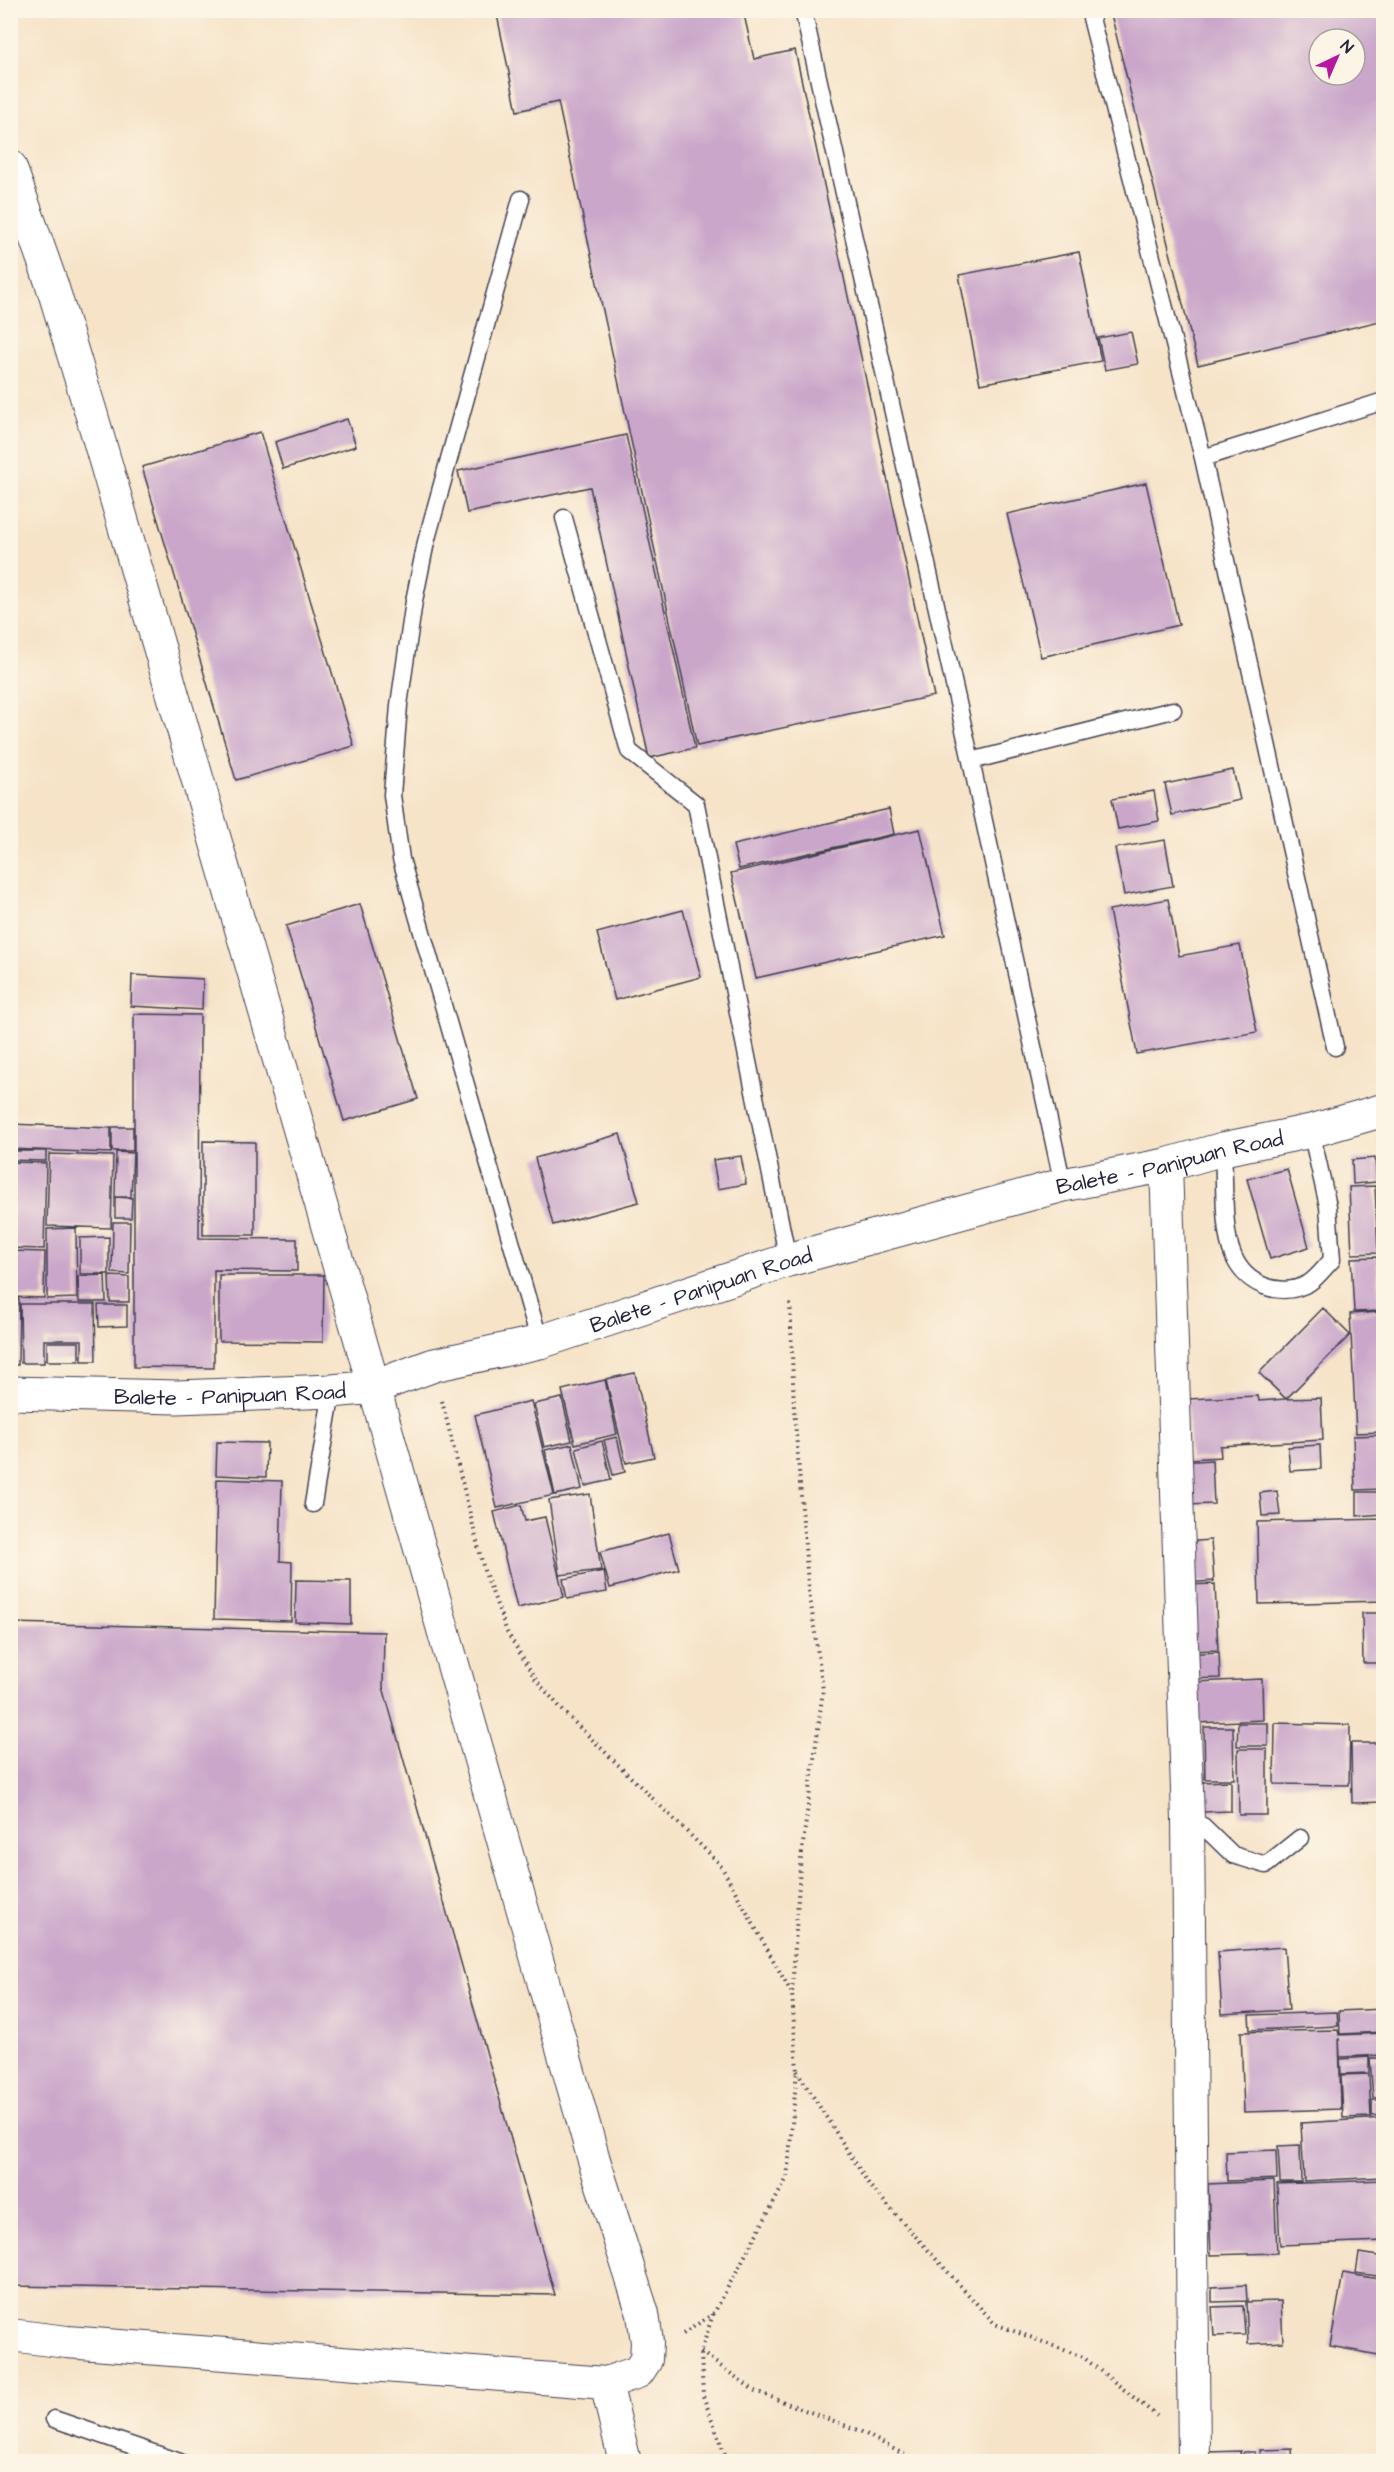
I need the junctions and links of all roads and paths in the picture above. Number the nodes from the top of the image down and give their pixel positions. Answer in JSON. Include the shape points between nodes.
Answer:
{"nodes":[{"id":1,"x":803,"y":10,"type":"edge"},
{"id":2,"x":1089,"y":10,"type":"edge"},
{"id":3,"x":10,"y":166,"type":"edge"},
{"id":4,"x":521,"y":199,"type":"dead end"},
{"id":5,"x":1383,"y":401,"type":"edge"},
{"id":6,"x":1203,"y":458,"type":"junction"},
{"id":7,"x":564,"y":518,"type":"dead end"},
{"id":8,"x":1173,"y":710,"type":"dead end"},
{"id":9,"x":971,"y":761,"type":"junction"},
{"id":10,"x":1335,"y":1047,"type":"dead end"},
{"id":11,"x":1383,"y":1110,"type":"edge"},
{"id":12,"x":1311,"y":1131,"type":"junction"},
{"id":13,"x":1223,"y":1149,"type":"junction"},
{"id":14,"x":1166,"y":1165,"type":"junction"},
{"id":15,"x":1062,"y":1185,"type":"junction"},
{"id":16,"x":788,"y":1260,"type":"junction"},
{"id":17,"x":540,"y":1341,"type":"junction"},
{"id":18,"x":434,"y":1365,"type":"junction"},
{"id":19,"x":374,"y":1387,"type":"junction"},
{"id":20,"x":332,"y":1391,"type":"junction"},
{"id":21,"x":10,"y":1393,"type":"edge"},
{"id":22,"x":313,"y":1503,"type":"dead end"},
{"id":23,"x":1188,"y":1820,"type":"junction"},
{"id":24,"x":1300,"y":1838,"type":"dead end"},
{"id":25,"x":792,"y":1993,"type":"junction"},
{"id":26,"x":796,"y":2071,"type":"junction"},
{"id":27,"x":714,"y":2313,"type":"junction"},
{"id":28,"x":10,"y":2335,"type":"edge"},
{"id":29,"x":701,"y":2352,"type":"junction"},
{"id":30,"x":646,"y":2360,"type":"junction"},
{"id":31,"x":606,"y":2383,"type":"junction"},
{"id":32,"x":54,"y":2419,"type":"dead end"},
{"id":33,"x":1164,"y":2421,"type":"dead end"},
{"id":34,"x":180,"y":2462,"type":"edge"},
{"id":35,"x":625,"y":2462,"type":"edge"},
{"id":36,"x":728,"y":2462,"type":"edge"},
{"id":37,"x":918,"y":2462,"type":"edge"},
{"id":38,"x":1194,"y":2462,"type":"edge"}],
"edges":[{"from":1,"to":9,"type":"lane"},
{"from":2,"to":6,"type":"lane"},
{"from":3,"to":19,"type":"street","via":[[92,417]]},
{"from":4,"to":17,"type":"lane","via":[[426,542],[401,693],[392,795],[401,860]]},
{"from":5,"to":6,"type":"lane"},
{"from":6,"to":10,"type":"lane"},
{"from":7,"to":16,"type":"lane","via":[[629,751],[696,804]]},
{"from":8,"to":9,"type":"lane"},
{"from":9,"to":15,"type":"lane"},
{"from":11,"to":12,"type":"main road","name":"Balete - Panipuan Road"},
{"from":12,"to":13,"type":"main road","name":"Balete - Panipuan Road"},
{"from":12,"to":13,"type":"lane","via":[[1328,1206],[1332,1260],[1309,1282],[1284,1290],[1267,1289],[1245,1275],[1233,1255]]},
{"from":13,"to":14,"type":"main road","name":"Balete - Panipuan Road"},
{"from":14,"to":15,"type":"main road","name":"Balete - Panipuan Road"},
{"from":14,"to":23,"type":"street"},
{"from":15,"to":16,"type":"main road","name":"Balete - Panipuan Road"},
{"from":16,"to":17,"type":"main road","name":"Balete - Panipuan Road"},
{"from":16,"to":25,"type":"path","via":[[794,1408],[807,1572],[823,1690],[800,1867]]},
{"from":17,"to":18,"type":"main road","name":"Balete - Panipuan Road"},
{"from":18,"to":19,"type":"main road","name":"Balete - Panipuan Road"},
{"from":18,"to":25,"type":"path","via":[[484,1570],[507,1632],[536,1680],[566,1714],[720,1864]]},
{"from":19,"to":20,"type":"main road","name":"Balete - Panipuan Road"},
{"from":19,"to":30,"type":"street","via":[[594,2160],[643,2314]]},
{"from":20,"to":21,"type":"main road","name":"Balete - Panipuan Road","via":[[177,1397]]},
{"from":20,"to":22,"type":"lane"},
{"from":23,"to":24,"type":"lane","via":[[1203,1826],[1233,1855],[1266,1865]]},
{"from":23,"to":38,"type":"street"},
{"from":25,"to":26,"type":"path"},
{"from":26,"to":27,"type":"path","via":[[787,2178]]},
{"from":26,"to":33,"type":"path","via":[[870,2186],[995,2324],[1083,2357]]},
{"from":27,"to":29,"type":"path"},
{"from":27,"to":30,"type":"path"},
{"from":28,"to":31,"type":"street"},
{"from":29,"to":36,"type":"path","via":[[703,2396]]},
{"from":29,"to":37,"type":"path","via":[[755,2391],[861,2431]]},
{"from":30,"to":31,"type":"street","via":[[639,2372]]},
{"from":31,"to":35,"type":"street"},
{"from":32,"to":34,"type":"lane"}]}
